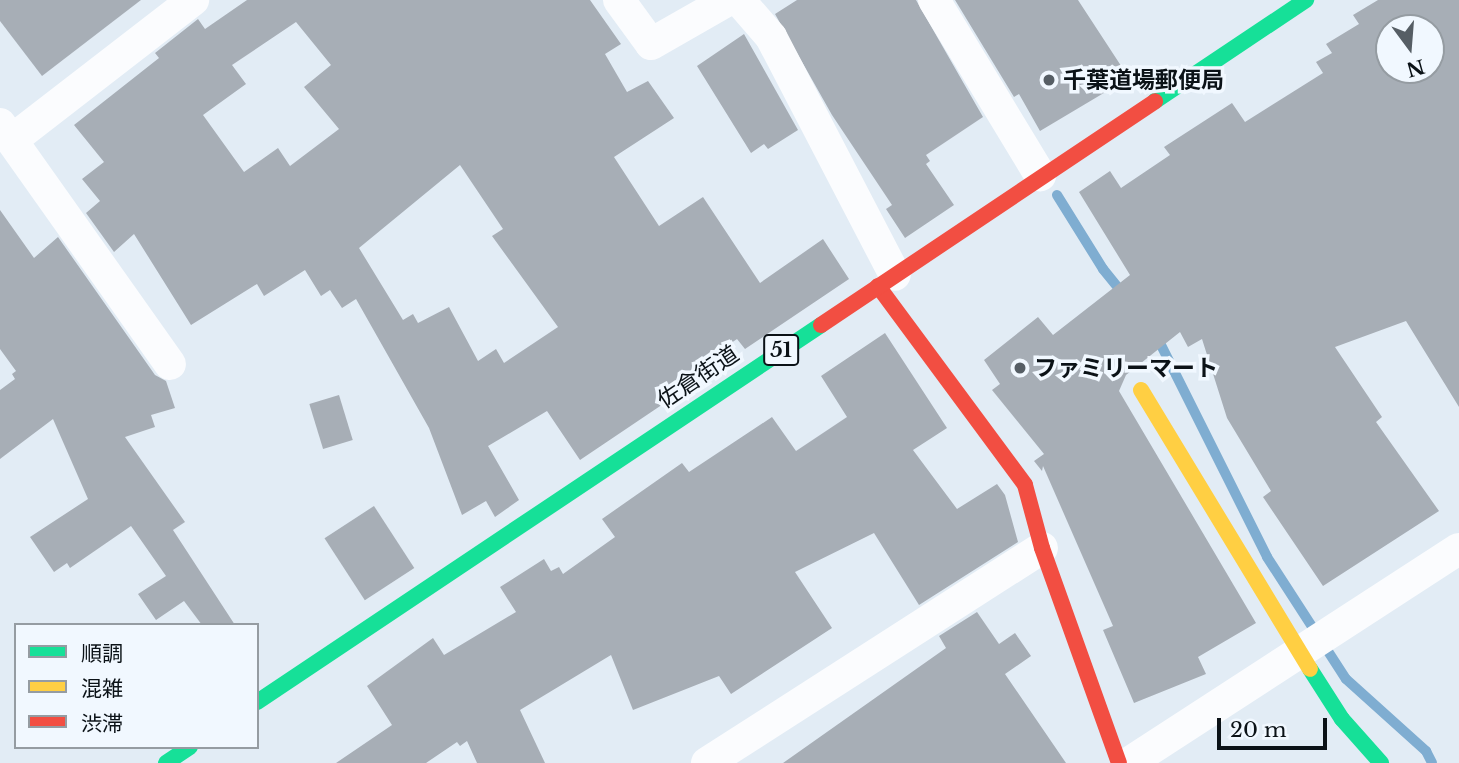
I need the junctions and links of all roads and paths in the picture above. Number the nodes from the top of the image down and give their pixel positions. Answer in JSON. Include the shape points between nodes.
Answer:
{"nodes":[{"id":1,"x":193,"y":0,"type":"edge"},
{"id":2,"x":619,"y":0,"type":"edge"},
{"id":3,"x":728,"y":0,"type":"edge"},
{"id":4,"x":739,"y":0,"type":"edge"},
{"id":5,"x":934,"y":0,"type":"edge"},
{"id":6,"x":1306,"y":0,"type":"edge"},
{"id":7,"x":4,"y":131,"type":"edge"},
{"id":8,"x":1040,"y":175,"type":"junction"},
{"id":9,"x":887,"y":280,"type":"junction"},
{"id":10,"x":170,"y":364,"type":"dead end"},
{"id":11,"x":1142,"y":390,"type":"dead end"},
{"id":12,"x":1042,"y":548,"type":"junction"},
{"id":13,"x":1459,"y":549,"type":"edge"},
{"id":14,"x":1305,"y":647,"type":"junction"},
{"id":15,"x":259,"y":701,"type":"edge"},
{"id":16,"x":187,"y":749,"type":"edge"},
{"id":17,"x":166,"y":763,"type":"edge"},
{"id":18,"x":707,"y":763,"type":"edge"},
{"id":19,"x":1119,"y":763,"type":"edge"},
{"id":20,"x":1129,"y":763,"type":"edge"},
{"id":21,"x":1381,"y":763,"type":"edge"}],
"edges":[{"from":1,"to":7,"type":"street"},
{"from":2,"to":3,"type":"street","via":[[651,44]]},
{"from":4,"to":9,"type":"street","via":[[771,37]]},
{"from":5,"to":8,"type":"street"},
{"from":6,"to":8,"type":"main road","name":"佐倉街道","number":"51"},
{"from":7,"to":10,"type":"street"},
{"from":8,"to":9,"type":"main road","name":"佐倉街道","number":"51"},
{"from":9,"to":12,"type":"main road","via":[[1025,485]]},
{"from":9,"to":15,"type":"main road","name":"佐倉街道","number":"51"},
{"from":11,"to":14,"type":"main road"},
{"from":12,"to":18,"type":"street"},
{"from":12,"to":19,"type":"main road"},
{"from":13,"to":14,"type":"street"},
{"from":14,"to":20,"type":"street"},
{"from":14,"to":21,"type":"main road","via":[[1342,719]]},
{"from":16,"to":17,"type":"main road"}]}
